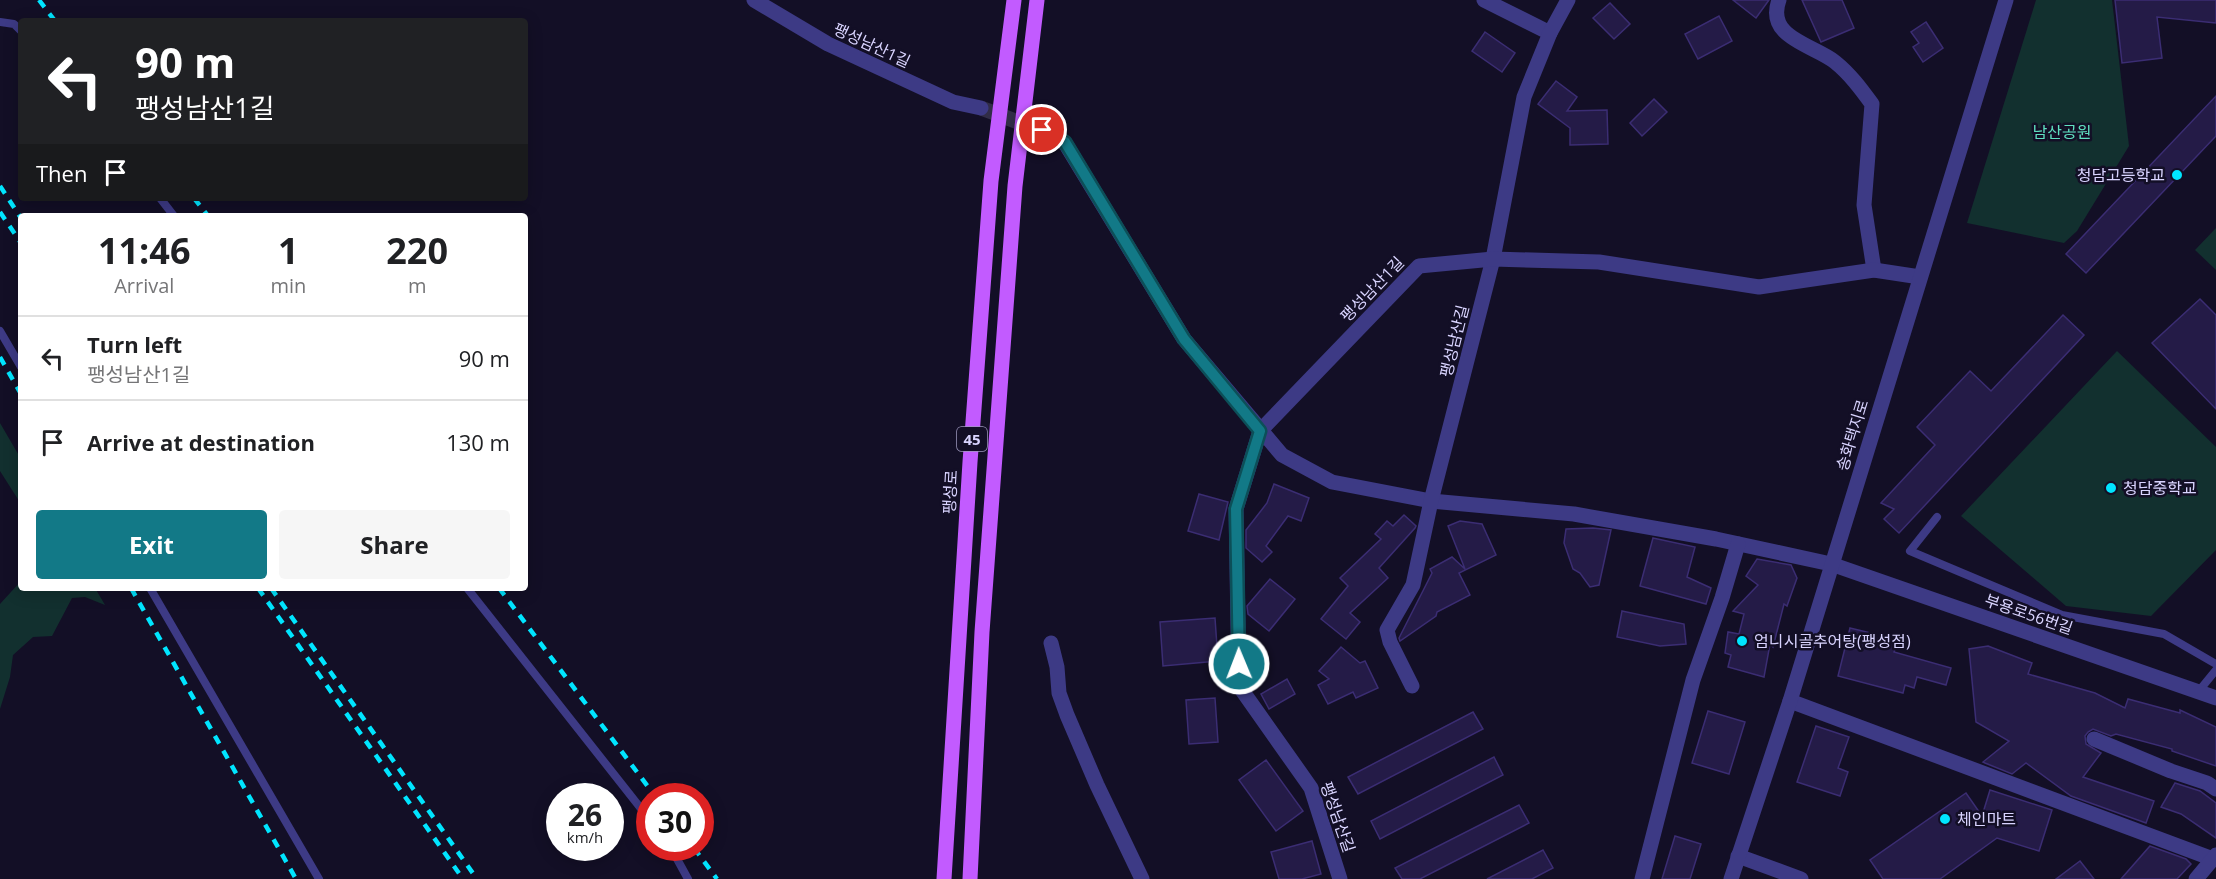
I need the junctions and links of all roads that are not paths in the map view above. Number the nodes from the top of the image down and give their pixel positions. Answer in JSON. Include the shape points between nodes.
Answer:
{"nodes":[{"id":1,"x":754,"y":0,"type":"edge"},
{"id":2,"x":1014,"y":0,"type":"edge"},
{"id":3,"x":1037,"y":0,"type":"edge"},
{"id":4,"x":1484,"y":0,"type":"edge"},
{"id":5,"x":1569,"y":0,"type":"edge"},
{"id":6,"x":1779,"y":0,"type":"edge"},
{"id":7,"x":2006,"y":0,"type":"edge"},
{"id":8,"x":0,"y":22,"type":"edge"},
{"id":9,"x":18,"y":28,"type":"edge"},
{"id":10,"x":1550,"y":33,"type":"junction"},
{"id":11,"x":981,"y":108,"type":"tunnel mouth"},
{"id":12,"x":1042,"y":130,"type":"tunnel mouth"},
{"id":13,"x":162,"y":201,"type":"edge"},
{"id":14,"x":172,"y":213,"type":"edge"},
{"id":15,"x":1493,"y":259,"type":"junction"},
{"id":16,"x":1874,"y":270,"type":"junction"},
{"id":17,"x":1920,"y":277,"type":"junction"},
{"id":18,"x":0,"y":331,"type":"edge"},
{"id":19,"x":18,"y":362,"type":"edge"},
{"id":20,"x":1260,"y":431,"type":"junction"},
{"id":21,"x":1431,"y":501,"type":"junction"},
{"id":22,"x":1937,"y":517,"type":"dead end"},
{"id":23,"x":1737,"y":544,"type":"junction"},
{"id":24,"x":1831,"y":564,"type":"junction"},
{"id":25,"x":152,"y":591,"type":"edge"},
{"id":26,"x":469,"y":591,"type":"edge"},
{"id":27,"x":1051,"y":643,"type":"dead end"},
{"id":28,"x":2216,"y":664,"type":"edge"},
{"id":29,"x":2216,"y":670,"type":"edge"},
{"id":30,"x":1412,"y":686,"type":"dead end"},
{"id":31,"x":2198,"y":692,"type":"junction"},
{"id":32,"x":2216,"y":698,"type":"edge"},
{"id":33,"x":1791,"y":701,"type":"junction"},
{"id":34,"x":2094,"y":739,"type":"dead end"},
{"id":35,"x":2216,"y":789,"type":"edge"},
{"id":36,"x":636,"y":802,"type":"edge"},
{"id":37,"x":1738,"y":856,"type":"junction"},
{"id":38,"x":2214,"y":857,"type":"edge"},
{"id":39,"x":678,"y":861,"type":"edge"},
{"id":40,"x":319,"y":879,"type":"edge"},
{"id":41,"x":688,"y":879,"type":"edge"},
{"id":42,"x":944,"y":879,"type":"edge"},
{"id":43,"x":970,"y":879,"type":"edge"},
{"id":44,"x":1142,"y":879,"type":"edge"},
{"id":45,"x":1340,"y":879,"type":"edge"},
{"id":46,"x":1642,"y":879,"type":"edge"},
{"id":47,"x":1731,"y":879,"type":"edge"},
{"id":48,"x":1802,"y":879,"type":"edge"},
{"id":49,"x":2196,"y":879,"type":"edge"}],
"edges":[{"from":1,"to":11,"type":"street","name":"팽성남산1길","via":[[828,44],[953,102]]},
{"from":2,"to":42,"type":"main road","name":"팽성로","number":"45","via":[[991,181]]},
{"from":3,"to":43,"type":"main road","number":"45","via":[[1015,186],[982,632]]},
{"from":4,"to":10,"type":"street"},
{"from":5,"to":10,"type":"street","name":"팽성남산길"},
{"from":6,"to":16,"type":"street","via":[[1777,17],[1782,30],[1834,61],[1872,104],[1864,205]]},
{"from":7,"to":17,"type":"street","name":"송화택지로"},
{"from":8,"to":9,"type":"lane"},
{"from":10,"to":15,"type":"street","name":"팽성남산길","via":[[1524,97]]},
{"from":12,"to":20,"type":"street","via":[[1065,142],[1184,339]]},
{"from":13,"to":14,"type":"lane"},
{"from":15,"to":16,"type":"street","name":"팽성남산1길","via":[[1599,262],[1760,286]]},
{"from":15,"to":20,"type":"street","name":"팽성남산1길","via":[[1419,266]]},
{"from":15,"to":21,"type":"street","name":"팽성남산길"},
{"from":16,"to":17,"type":"street","name":"팽성남산1길"},
{"from":17,"to":24,"type":"street","name":"송화택지로"},
{"from":18,"to":19,"type":"lane"},
{"from":20,"to":21,"type":"street","name":"부용로56번길","via":[[1282,455],[1332,482]]},
{"from":20,"to":45,"type":"street","name":"팽성남산길","via":[[1236,509],[1239,687],[1311,788]]},
{"from":21,"to":23,"type":"street","name":"부용로56번길","via":[[1574,514]]},
{"from":21,"to":30,"type":"street","name":"팽성남산길","via":[[1413,585],[1387,630]]},
{"from":22,"to":28,"type":"lane","via":[[1910,551],[2062,615],[2164,634]]},
{"from":23,"to":24,"type":"street","name":"부용로56번길"},
{"from":23,"to":46,"type":"street","via":[[1690,690]]},
{"from":24,"to":31,"type":"street","name":"부용로56번길"},
{"from":24,"to":33,"type":"street","name":"송화택지로"},
{"from":25,"to":40,"type":"lane"},
{"from":26,"to":36,"type":"lane"},
{"from":27,"to":44,"type":"street","via":[[1059,693],[1067,715]]},
{"from":29,"to":31,"type":"lane"},
{"from":31,"to":32,"type":"street","name":"부용로56번길"},
{"from":33,"to":37,"type":"street","name":"송화택지로"},
{"from":33,"to":38,"type":"street"},
{"from":34,"to":35,"type":"street"},
{"from":37,"to":47,"type":"street","name":"송화택지로"},
{"from":37,"to":48,"type":"street"},
{"from":38,"to":49,"type":"street"},
{"from":39,"to":41,"type":"lane"}]}
